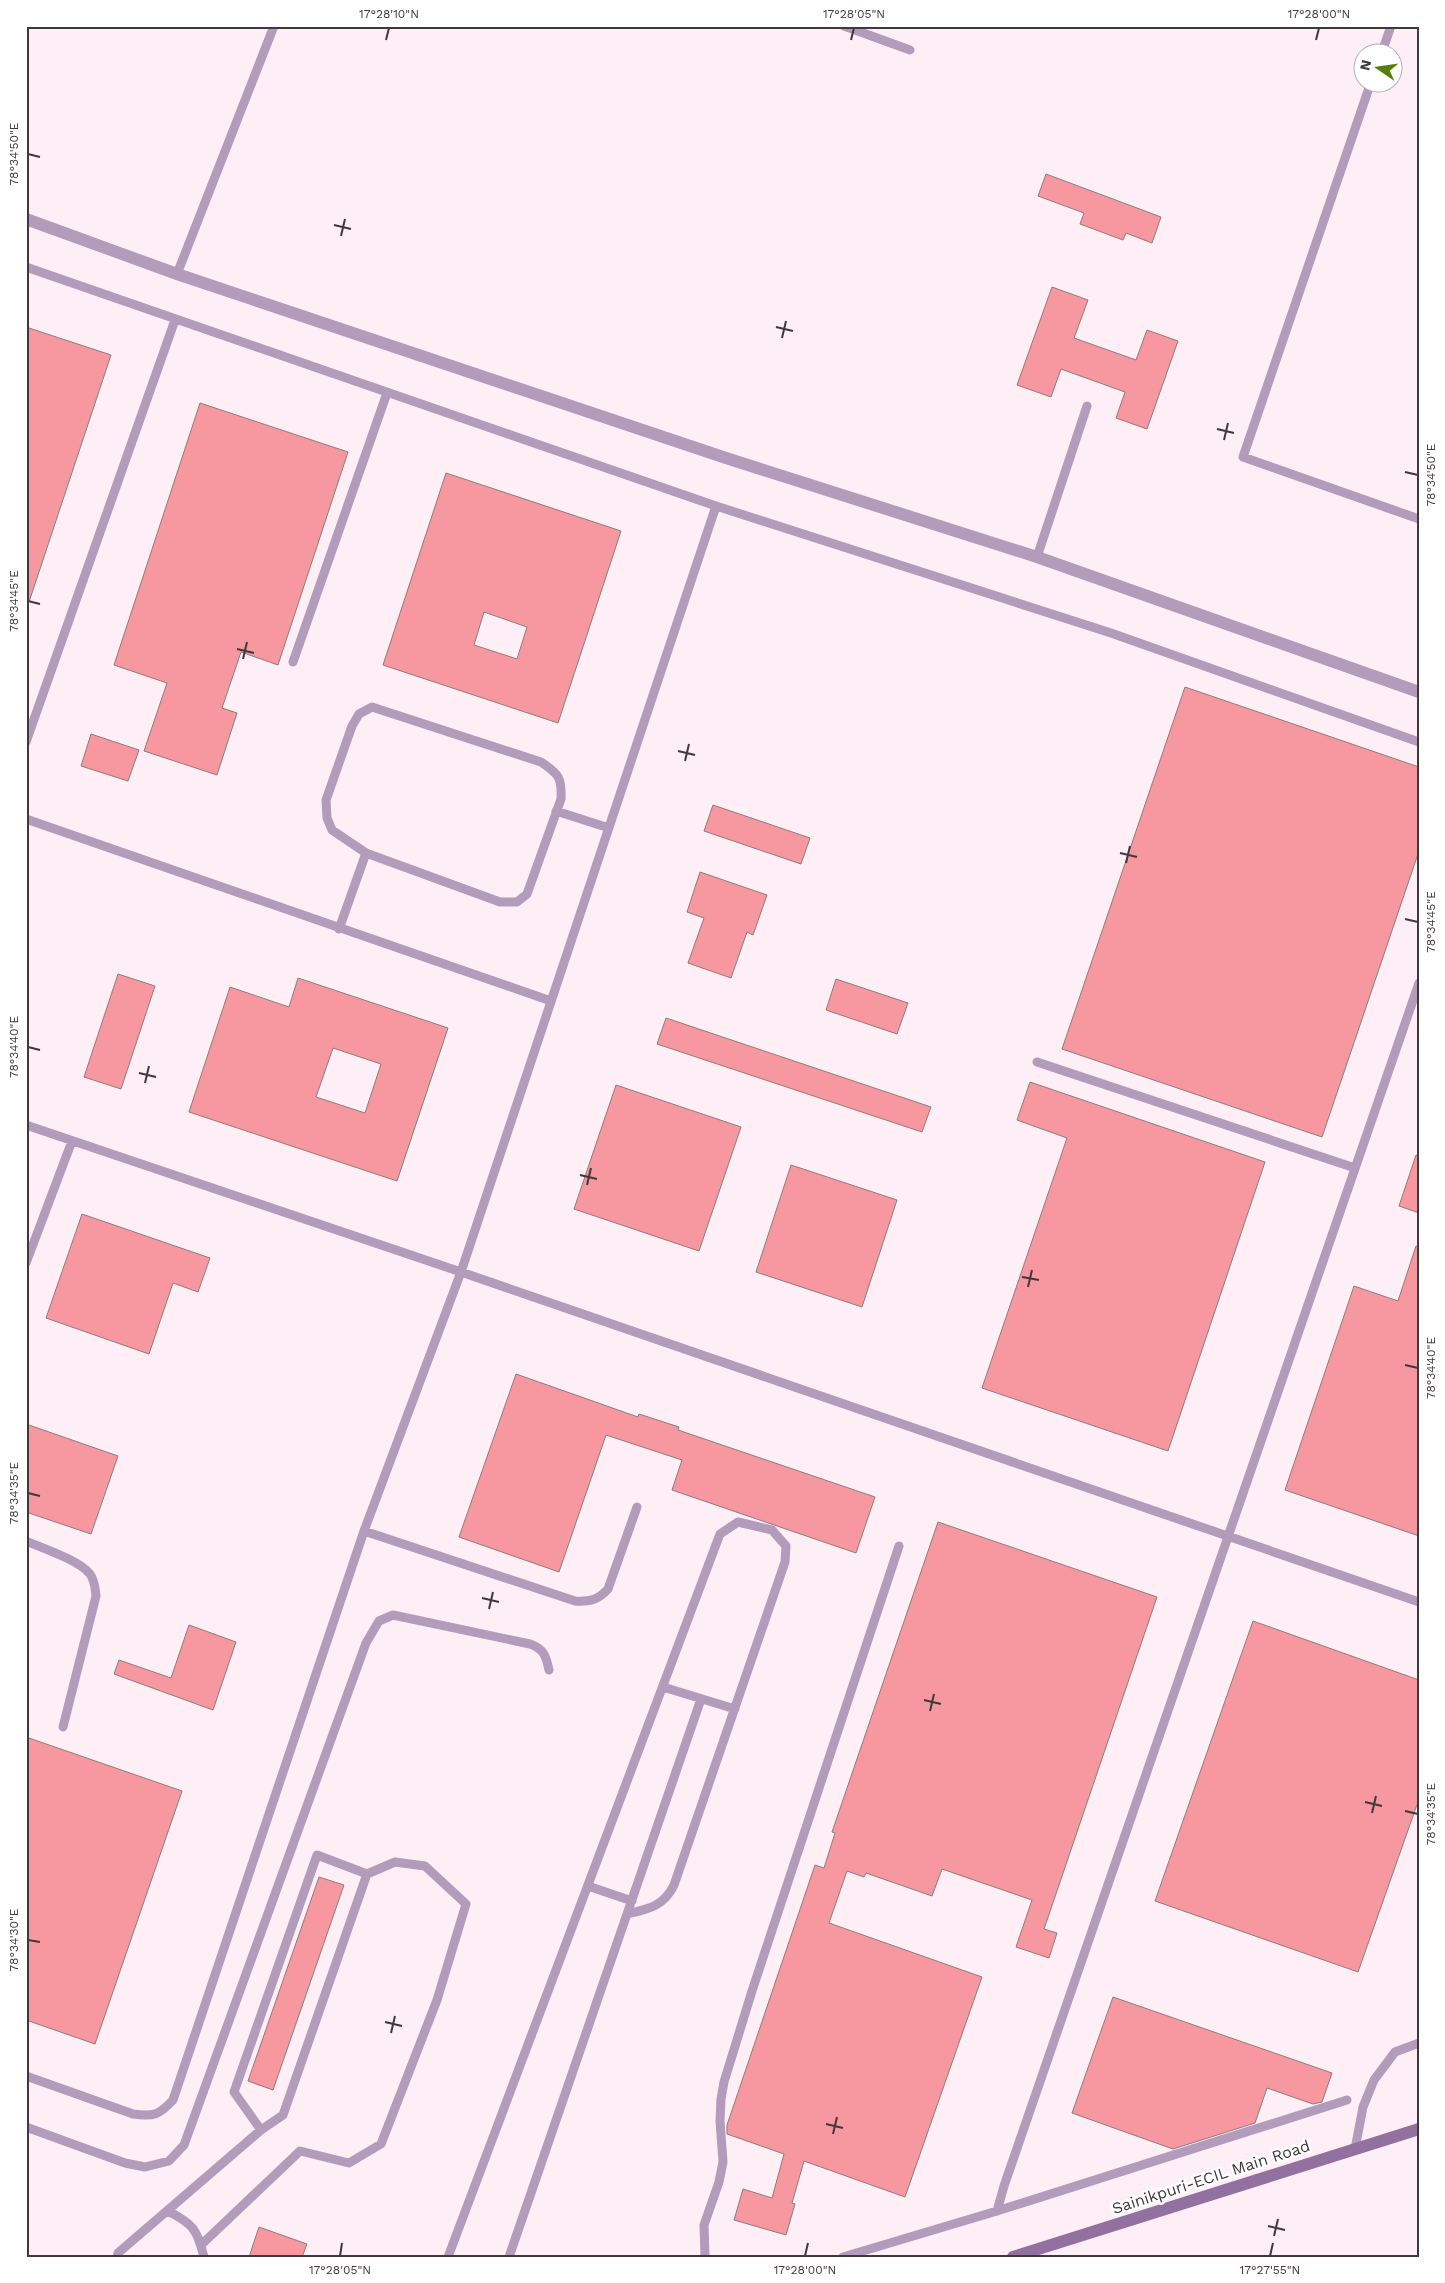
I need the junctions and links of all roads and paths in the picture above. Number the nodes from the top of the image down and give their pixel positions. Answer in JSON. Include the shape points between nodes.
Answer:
{"nodes":[{"id":1,"x":274,"y":26,"type":"edge"},
{"id":2,"x":844,"y":26,"type":"edge"},
{"id":3,"x":1391,"y":26,"type":"edge"},
{"id":4,"x":1385,"y":42,"type":"edge"},
{"id":5,"x":910,"y":50,"type":"dead end"},
{"id":6,"x":1368,"y":92,"type":"edge"},
{"id":7,"x":26,"y":220,"type":"edge"},
{"id":8,"x":26,"y":268,"type":"edge"},
{"id":9,"x":177,"y":274,"type":"junction"},
{"id":10,"x":175,"y":320,"type":"junction"},
{"id":11,"x":387,"y":393,"type":"junction"},
{"id":12,"x":1087,"y":406,"type":"dead end"},
{"id":13,"x":716,"y":506,"type":"junction"},
{"id":14,"x":1419,"y":518,"type":"edge"},
{"id":15,"x":1037,"y":557,"type":"junction"},
{"id":16,"x":293,"y":662,"type":"dead end"},
{"id":17,"x":1419,"y":692,"type":"edge"},
{"id":18,"x":26,"y":742,"type":"edge"},
{"id":19,"x":1419,"y":742,"type":"edge"},
{"id":20,"x":556,"y":811,"type":"junction"},
{"id":21,"x":26,"y":820,"type":"edge"},
{"id":22,"x":609,"y":828,"type":"junction"},
{"id":23,"x":366,"y":852,"type":"junction"},
{"id":24,"x":339,"y":929,"type":"junction"},
{"id":25,"x":1419,"y":983,"type":"edge"},
{"id":26,"x":551,"y":1001,"type":"junction"},
{"id":27,"x":1037,"y":1062,"type":"dead end"},
{"id":28,"x":26,"y":1125,"type":"edge"},
{"id":29,"x":72,"y":1141,"type":"junction"},
{"id":30,"x":1355,"y":1168,"type":"junction"},
{"id":31,"x":26,"y":1263,"type":"edge"},
{"id":32,"x":461,"y":1272,"type":"junction"},
{"id":33,"x":637,"y":1507,"type":"dead end"},
{"id":34,"x":364,"y":1531,"type":"junction"},
{"id":35,"x":1226,"y":1536,"type":"junction"},
{"id":36,"x":26,"y":1541,"type":"edge"},
{"id":37,"x":898,"y":1546,"type":"dead end"},
{"id":38,"x":1419,"y":1602,"type":"edge"},
{"id":39,"x":549,"y":1670,"type":"dead end"},
{"id":40,"x":663,"y":1687,"type":"junction"},
{"id":41,"x":702,"y":1699,"type":"junction"},
{"id":42,"x":735,"y":1709,"type":"junction"},
{"id":43,"x":63,"y":1727,"type":"dead end"},
{"id":44,"x":367,"y":1874,"type":"junction"},
{"id":45,"x":588,"y":1886,"type":"junction"},
{"id":46,"x":632,"y":1901,"type":"junction"},
{"id":47,"x":627,"y":1914,"type":"junction"},
{"id":48,"x":1419,"y":2043,"type":"edge"},
{"id":49,"x":26,"y":2076,"type":"edge"},
{"id":50,"x":1347,"y":2100,"type":"dead end"},
{"id":51,"x":26,"y":2127,"type":"edge"},
{"id":52,"x":1419,"y":2129,"type":"edge"},
{"id":53,"x":261,"y":2130,"type":"junction"},
{"id":54,"x":1354,"y":2149,"type":"junction"},
{"id":55,"x":168,"y":2211,"type":"junction"},
{"id":56,"x":997,"y":2211,"type":"junction"},
{"id":57,"x":201,"y":2245,"type":"junction"},
{"id":58,"x":117,"y":2257,"type":"edge"},
{"id":59,"x":204,"y":2257,"type":"edge"},
{"id":60,"x":448,"y":2257,"type":"edge"},
{"id":61,"x":509,"y":2257,"type":"edge"},
{"id":62,"x":705,"y":2257,"type":"edge"},
{"id":63,"x":843,"y":2257,"type":"edge"},
{"id":64,"x":1014,"y":2257,"type":"edge"}],
"edges":[{"from":1,"to":9,"type":"lane"},
{"from":2,"to":5,"type":"lane"},
{"from":3,"to":4,"type":"lane"},
{"from":6,"to":14,"type":"lane","via":[[1243,457]]},
{"from":7,"to":9,"type":"street"},
{"from":8,"to":10,"type":"lane"},
{"from":9,"to":15,"type":"street","via":[[717,455]]},
{"from":10,"to":11,"type":"lane"},
{"from":10,"to":18,"type":"lane"},
{"from":11,"to":13,"type":"lane"},
{"from":11,"to":16,"type":"lane"},
{"from":12,"to":15,"type":"lane"},
{"from":13,"to":19,"type":"lane","via":[[1112,633]]},
{"from":13,"to":22,"type":"lane"},
{"from":15,"to":17,"type":"street"},
{"from":20,"to":22,"type":"lane"},
{"from":20,"to":23,"type":"lane","via":[[527,894],[517,902],[500,902]]},
{"from":20,"to":23,"type":"lane","via":[[562,782],[541,762],[372,707],[359,714],[352,726],[326,800],[327,818],[332,830]]},
{"from":21,"to":24,"type":"lane"},
{"from":22,"to":26,"type":"lane"},
{"from":23,"to":24,"type":"lane"},
{"from":24,"to":26,"type":"lane"},
{"from":25,"to":30,"type":"lane"},
{"from":26,"to":32,"type":"lane"},
{"from":27,"to":30,"type":"lane"},
{"from":28,"to":29,"type":"lane"},
{"from":29,"to":31,"type":"lane"},
{"from":29,"to":32,"type":"lane"},
{"from":30,"to":35,"type":"lane"},
{"from":32,"to":34,"type":"lane"},
{"from":32,"to":35,"type":"lane"},
{"from":33,"to":34,"type":"lane","via":[[608,1589],[600,1598],[587,1602],[575,1601]]},
{"from":34,"to":49,"type":"lane","via":[[173,2100],[152,2116],[133,2114]]},
{"from":35,"to":38,"type":"lane"},
{"from":35,"to":56,"type":"lane"},
{"from":36,"to":43,"type":"lane","via":[[78,1565],[89,1572],[94,1582],[96,1596]]},
{"from":37,"to":62,"type":"lane","via":[[724,2082],[720,2099],[723,2162],[720,2182],[704,2225]]},
{"from":39,"to":51,"type":"lane","via":[[540,1648],[530,1644],[393,1615],[379,1621],[366,1643],[184,2145],[169,2161],[145,2167],[125,2163]]},
{"from":40,"to":41,"type":"lane"},
{"from":40,"to":42,"type":"lane","via":[[720,1534],[738,1522],[772,1530],[786,1546],[785,1562]]},
{"from":40,"to":45,"type":"lane"},
{"from":41,"to":42,"type":"lane"},
{"from":41,"to":46,"type":"lane"},
{"from":42,"to":47,"type":"lane","via":[[669,1896],[652,1908]]},
{"from":44,"to":53,"type":"lane","via":[[283,2115]]},
{"from":44,"to":53,"type":"lane","via":[[317,1855],[234,2092]]},
{"from":44,"to":57,"type":"lane","via":[[395,1862],[425,1866],[466,1904],[438,2000],[381,2144],[349,2162],[300,2151]]},
{"from":45,"to":46,"type":"lane"},
{"from":45,"to":60,"type":"lane"},
{"from":46,"to":47,"type":"lane"},
{"from":47,"to":61,"type":"lane"},
{"from":48,"to":54,"type":"lane","via":[[1395,2052],[1374,2080],[1363,2107]]},
{"from":50,"to":56,"type":"lane"},
{"from":52,"to":54,"type":"street","name":"Sainikpuri-ECIL Main Road"},
{"from":53,"to":55,"type":"lane"},
{"from":54,"to":64,"type":"street","name":"Sainikpuri-ECIL Main Road"},
{"from":55,"to":57,"type":"lane","via":[[188,2221],[198,2234]]},
{"from":55,"to":58,"type":"lane"},
{"from":56,"to":63,"type":"lane"},
{"from":57,"to":59,"type":"lane"}]}
